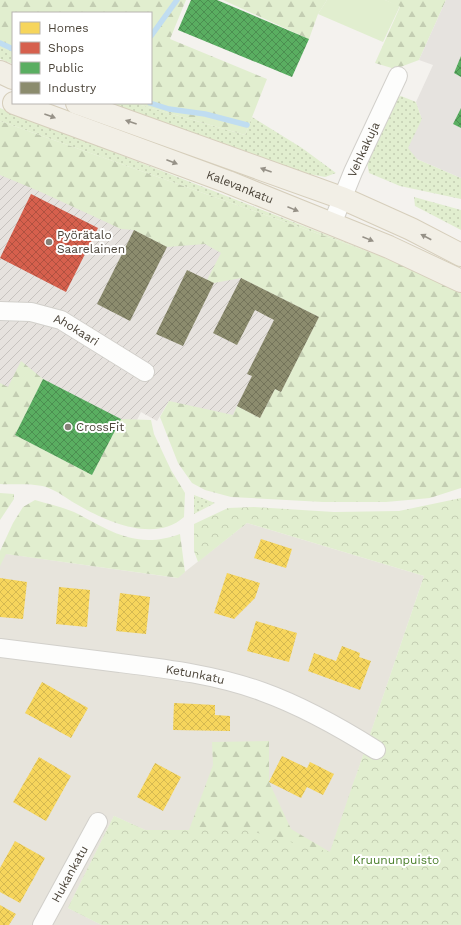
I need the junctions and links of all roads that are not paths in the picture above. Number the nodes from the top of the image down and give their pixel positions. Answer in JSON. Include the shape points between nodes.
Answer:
{"nodes":[{"id":1,"x":0,"y":72,"type":"edge"},
{"id":2,"x":398,"y":76,"type":"dead end"},
{"id":3,"x":12,"y":78,"type":"edge"},
{"id":4,"x":0,"y":97,"type":"edge"},
{"id":5,"x":12,"y":103,"type":"edge"},
{"id":6,"x":16,"y":104,"type":"edge"},
{"id":7,"x":80,"y":104,"type":"edge"},
{"id":8,"x":342,"y":198,"type":"junction"},
{"id":9,"x":332,"y":224,"type":"junction"},
{"id":10,"x":461,"y":255,"type":"edge"},
{"id":11,"x":461,"y":281,"type":"edge"},
{"id":12,"x":0,"y":311,"type":"edge"},
{"id":13,"x":145,"y":372,"type":"dead end"},
{"id":14,"x":0,"y":648,"type":"edge"},
{"id":15,"x":376,"y":750,"type":"dead end"},
{"id":16,"x":98,"y":822,"type":"dead end"},
{"id":17,"x":42,"y":925,"type":"edge"}],
"edges":[{"from":1,"to":3,"type":"main road"},
{"from":2,"to":8,"type":"street","name":"Vehkakuja"},
{"from":4,"to":5,"type":"main road","name":"Kalevankatu"},
{"from":6,"to":9,"type":"main road","name":"Kalevankatu","one_way":true,"via":[[228,182]]},
{"from":8,"to":7,"type":"main road","name":"Kalevankatu","one_way":true},
{"from":8,"to":9,"type":"street","name":"Vehkakuja"},
{"from":10,"to":8,"type":"main road","name":"Kalevankatu","one_way":true},
{"from":9,"to":11,"type":"main road","name":"Kalevankatu","one_way":true},
{"from":12,"to":13,"type":"street","name":"Ahokaari","via":[[31,312],[61,320]]},
{"from":14,"to":15,"type":"street","name":"Ketunkatu","via":[[144,666],[227,680],[264,692],[299,708]]},
{"from":16,"to":17,"type":"street","name":"Hukankatu"}]}
